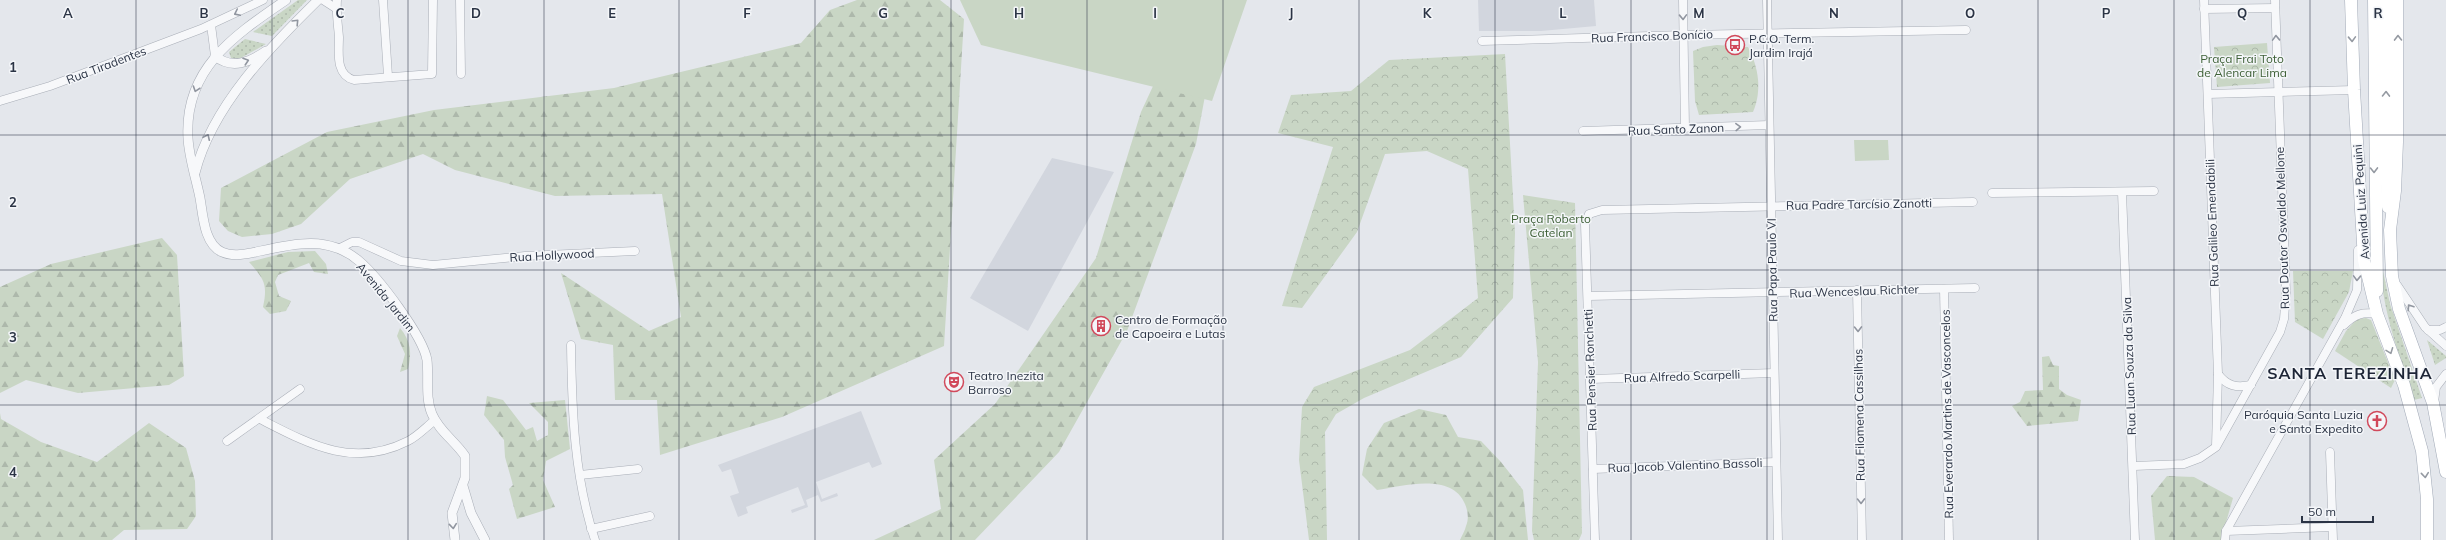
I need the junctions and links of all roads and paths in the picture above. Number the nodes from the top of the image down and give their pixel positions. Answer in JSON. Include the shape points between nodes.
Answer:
{"nodes":[{"id":1,"x":263,"y":0,"type":"edge"},
{"id":2,"x":286,"y":0,"type":"edge"},
{"id":3,"x":318,"y":0,"type":"edge"},
{"id":4,"x":323,"y":0,"type":"edge"},
{"id":5,"x":337,"y":0,"type":"edge"},
{"id":6,"x":383,"y":0,"type":"edge"},
{"id":7,"x":433,"y":0,"type":"edge"},
{"id":8,"x":460,"y":0,"type":"edge"},
{"id":9,"x":1682,"y":0,"type":"edge"},
{"id":10,"x":1767,"y":0,"type":"edge"},
{"id":11,"x":2204,"y":0,"type":"edge"},
{"id":12,"x":2351,"y":0,"type":"edge"},
{"id":13,"x":2374,"y":0,"type":"edge"},
{"id":14,"x":2386,"y":0,"type":"edge"},
{"id":15,"x":2397,"y":0,"type":"edge"},
{"id":16,"x":2275,"y":4,"type":"edge"},
{"id":17,"x":337,"y":9,"type":"junction"},
{"id":18,"x":2204,"y":9,"type":"junction"},
{"id":19,"x":210,"y":25,"type":"junction"},
{"id":20,"x":1966,"y":30,"type":"dead end"},
{"id":21,"x":1684,"y":34,"type":"junction"},
{"id":22,"x":1767,"y":34,"type":"junction"},
{"id":23,"x":1482,"y":41,"type":"dead end"},
{"id":24,"x":275,"y":45,"type":"junction"},
{"id":25,"x":215,"y":56,"type":"junction"},
{"id":26,"x":462,"y":74,"type":"dead end"},
{"id":27,"x":388,"y":76,"type":"junction"},
{"id":28,"x":2354,"y":90,"type":"junction"},
{"id":29,"x":2278,"y":91,"type":"junction"},
{"id":30,"x":2208,"y":94,"type":"junction"},
{"id":31,"x":0,"y":101,"type":"edge"},
{"id":32,"x":1769,"y":125,"type":"junction"},
{"id":33,"x":1685,"y":128,"type":"junction"},
{"id":34,"x":1583,"y":131,"type":"dead end"},
{"id":35,"x":2380,"y":132,"type":"junction"},
{"id":36,"x":195,"y":174,"type":"junction"},
{"id":37,"x":2154,"y":191,"type":"dead end"},
{"id":38,"x":2122,"y":192,"type":"junction"},
{"id":39,"x":1992,"y":193,"type":"dead end"},
{"id":40,"x":2360,"y":198,"type":"junction"},
{"id":41,"x":1973,"y":202,"type":"dead end"},
{"id":42,"x":1771,"y":205,"type":"junction"},
{"id":43,"x":1602,"y":210,"type":"joint"},
{"id":44,"x":2390,"y":230,"type":"junction"},
{"id":45,"x":340,"y":248,"type":"junction"},
{"id":46,"x":635,"y":251,"type":"dead end"},
{"id":47,"x":2392,"y":276,"type":"junction"},
{"id":48,"x":1976,"y":288,"type":"dead end"},
{"id":49,"x":1944,"y":289,"type":"junction"},
{"id":50,"x":1857,"y":290,"type":"junction"},
{"id":51,"x":1772,"y":294,"type":"junction"},
{"id":52,"x":1588,"y":296,"type":"junction"},
{"id":53,"x":2377,"y":314,"type":"junction"},
{"id":54,"x":2446,"y":327,"type":"edge"},
{"id":55,"x":2428,"y":330,"type":"junction"},
{"id":56,"x":2337,"y":331,"type":"junction"},
{"id":57,"x":571,"y":345,"type":"dead end"},
{"id":58,"x":2446,"y":346,"type":"edge"},
{"id":59,"x":1774,"y":373,"type":"junction"},
{"id":60,"x":2218,"y":374,"type":"junction"},
{"id":61,"x":2446,"y":374,"type":"edge"},
{"id":62,"x":1591,"y":379,"type":"junction"},
{"id":63,"x":2251,"y":385,"type":"junction"},
{"id":64,"x":300,"y":388,"type":"dead end"},
{"id":65,"x":2433,"y":403,"type":"junction"},
{"id":66,"x":260,"y":419,"type":"junction"},
{"id":67,"x":435,"y":420,"type":"junction"},
{"id":68,"x":227,"y":441,"type":"dead end"},
{"id":69,"x":2216,"y":447,"type":"junction"},
{"id":70,"x":2330,"y":452,"type":"dead end"},
{"id":71,"x":1776,"y":462,"type":"junction"},
{"id":72,"x":2134,"y":466,"type":"junction"},
{"id":73,"x":638,"y":469,"type":"dead end"},
{"id":74,"x":1593,"y":469,"type":"junction"},
{"id":75,"x":2446,"y":472,"type":"edge"},
{"id":76,"x":580,"y":475,"type":"junction"},
{"id":77,"x":463,"y":486,"type":"junction"},
{"id":78,"x":455,"y":502,"type":"junction"},
{"id":79,"x":468,"y":504,"type":"junction"},
{"id":80,"x":650,"y":516,"type":"dead end"},
{"id":81,"x":2331,"y":527,"type":"junction"},
{"id":82,"x":591,"y":529,"type":"junction"},
{"id":83,"x":2226,"y":531,"type":"junction"},
{"id":84,"x":455,"y":540,"type":"edge"},
{"id":85,"x":485,"y":540,"type":"edge"},
{"id":86,"x":595,"y":540,"type":"edge"},
{"id":87,"x":1595,"y":540,"type":"edge"},
{"id":88,"x":1778,"y":540,"type":"edge"},
{"id":89,"x":1862,"y":540,"type":"edge"},
{"id":90,"x":1949,"y":540,"type":"edge"},
{"id":91,"x":2135,"y":540,"type":"edge"},
{"id":92,"x":2225,"y":540,"type":"edge"},
{"id":93,"x":2333,"y":540,"type":"edge"},
{"id":94,"x":2427,"y":540,"type":"edge"}],
"edges":[{"from":1,"to":19,"type":"street","name":"Rua Tiradentes","one_way":true},
{"from":2,"to":25,"type":"street","via":[[238,33]]},
{"from":24,"to":3,"type":"street","one_way":true},
{"from":4,"to":17,"type":"street"},
{"from":5,"to":17,"type":"street"},
{"from":6,"to":27,"type":"street"},
{"from":7,"to":27,"type":"street","via":[[433,72],[429,75]]},
{"from":8,"to":26,"type":"street"},
{"from":9,"to":21,"type":"street","one_way":true},
{"from":10,"to":22,"type":"street","name":"Rua Papa Paulo VI"},
{"from":11,"to":18,"type":"street","name":"Rua Galileo Emendabili"},
{"from":12,"to":28,"type":"main road","name":"Avenida Luiz Pequini","one_way":true},
{"from":13,"to":35,"type":"main road"},
{"from":35,"to":14,"type":"main road","one_way":true},
{"from":44,"to":15,"type":"main road","one_way":true,"via":[[2397,142]]},
{"from":16,"to":18,"type":"street"},
{"from":29,"to":16,"type":"street","name":"Rua Doutor Oswaldo Mellone","one_way":true},
{"from":17,"to":27,"type":"street","via":[[338,60],[344,74],[354,80]]},
{"from":18,"to":30,"type":"street","name":"Rua Galileo Emendabili"},
{"from":19,"to":25,"type":"street"},
{"from":19,"to":31,"type":"street","name":"Rua Tiradentes","via":[[50,86]]},
{"from":20,"to":22,"type":"street","name":"Rua Francisco Bonício"},
{"from":21,"to":22,"type":"street","name":"Rua Francisco Bonício"},
{"from":21,"to":23,"type":"street","name":"Rua Francisco Bonício"},
{"from":21,"to":33,"type":"street"},
{"from":22,"to":32,"type":"street","name":"Rua Papa Paulo VI"},
{"from":25,"to":24,"type":"street","one_way":true,"via":[[228,63],[238,64]]},
{"from":36,"to":24,"type":"street","name":"Avenida Jardim","one_way":true,"via":[[201,150],[212,127]]},
{"from":25,"to":36,"type":"street","name":"Avenida Jardim","one_way":true,"via":[[198,83],[189,114],[188,138]]},
{"from":28,"to":29,"type":"street"},
{"from":28,"to":40,"type":"main road","name":"Avenida Luiz Pequini"},
{"from":29,"to":30,"type":"street"},
{"from":29,"to":63,"type":"street","name":"Rua Doutor Oswaldo Mellone","via":[[2285,309],[2280,332]]},
{"from":30,"to":60,"type":"street","name":"Rua Galileo Emendabili"},
{"from":33,"to":32,"type":"street","name":"Rua Santo Zanon","one_way":true},
{"from":32,"to":42,"type":"street","name":"Rua Papa Paulo VI"},
{"from":33,"to":34,"type":"street","name":"Rua Santo Zanon"},
{"from":35,"to":44,"type":"main road"},
{"from":35,"to":53,"type":"main road","one_way":true},
{"from":36,"to":45,"type":"street","name":"Avenida Jardim","via":[[209,238],[222,252],[243,254],[302,243]]},
{"from":37,"to":38,"type":"street"},
{"from":38,"to":39,"type":"street"},
{"from":38,"to":72,"type":"street","name":"Rua Luan Souza da Silva"},
{"from":40,"to":53,"type":"main road","name":"Avenida Luiz Pequini","via":[[2364,260]]},
{"from":40,"to":56,"type":"street","one_way":true,"via":[[2357,290]]},
{"from":41,"to":42,"type":"street","name":"Rua Padre Tarcísio Zanotti"},
{"from":42,"to":43,"type":"street","name":"Rua Padre Tarcísio Zanotti"},
{"from":42,"to":51,"type":"street","name":"Rua Papa Paulo VI"},
{"from":43,"to":52,"type":"street","name":"Rua Pensier Ronchetti","via":[[1592,212],[1585,220]]},
{"from":44,"to":47,"type":"main road"},
{"from":45,"to":46,"type":"street","name":"Rua Hollywood","via":[[358,242],[401,261],[418,265],[525,256]]},
{"from":45,"to":67,"type":"street","name":"Avenida Jardim","via":[[359,261],[374,277],[421,341],[427,360],[430,409]]},
{"from":55,"to":47,"type":"street","one_way":true,"via":[[2413,312]]},
{"from":47,"to":65,"type":"main road","via":[[2406,329]]},
{"from":48,"to":49,"type":"street","name":"Rua Wenceslau Richter"},
{"from":49,"to":50,"type":"street","name":"Rua Wenceslau Richter"},
{"from":49,"to":90,"type":"street","name":"Rua Everardo Martins de Vasconcelos"},
{"from":50,"to":51,"type":"street","name":"Rua Wenceslau Richter"},
{"from":50,"to":89,"type":"street","name":"Rua Filomena Cassilhas","one_way":true},
{"from":51,"to":52,"type":"street","name":"Rua Wenceslau Richter"},
{"from":51,"to":59,"type":"street","name":"Rua Papa Paulo VI"},
{"from":52,"to":62,"type":"street","name":"Rua Pensier Ronchetti"},
{"from":53,"to":56,"type":"street","via":[[2355,314]]},
{"from":53,"to":94,"type":"main road","name":"Avenida Luiz Pequini","one_way":true,"via":[[2404,385],[2422,451],[2427,500]]},
{"from":54,"to":55,"type":"street"},
{"from":55,"to":58,"type":"street"},
{"from":56,"to":83,"type":"street"},
{"from":57,"to":76,"type":"street","via":[[573,425]]},
{"from":59,"to":62,"type":"street","name":"Rua Alfredo Scarpelli"},
{"from":59,"to":71,"type":"street","name":"Rua Papa Paulo VI"},
{"from":60,"to":63,"type":"street","via":[[2232,386]]},
{"from":60,"to":69,"type":"street","name":"Rua Galileo Emendabili"},
{"from":61,"to":65,"type":"street","via":[[2436,387]]},
{"from":62,"to":74,"type":"street","name":"Rua Pensier Ronchetti"},
{"from":63,"to":69,"type":"street","name":"Rua Doutor Oswaldo Mellone"},
{"from":64,"to":66,"type":"street"},
{"from":65,"to":75,"type":"main road"},
{"from":66,"to":67,"type":"street","via":[[311,445],[353,453],[382,451],[409,440]]},
{"from":66,"to":68,"type":"street"},
{"from":67,"to":77,"type":"street","name":"Avenida Jardim","via":[[465,456],[466,472]]},
{"from":69,"to":72,"type":"street","name":"Rua Doutor Oswaldo Mellone","via":[[2200,458],[2184,464]]},
{"from":70,"to":81,"type":"street"},
{"from":71,"to":74,"type":"street","name":"Rua Jacob Valentino Bassoli"},
{"from":71,"to":88,"type":"street","name":"Rua Papa Paulo VI"},
{"from":72,"to":91,"type":"street","name":"Rua Luan Souza da Silva"},
{"from":73,"to":76,"type":"street"},
{"from":74,"to":87,"type":"street","name":"Rua Pensier Ronchetti"},
{"from":76,"to":82,"type":"street"},
{"from":77,"to":78,"type":"street","name":"Avenida Jardim"},
{"from":77,"to":79,"type":"street"},
{"from":78,"to":79,"type":"street","via":[[461,500]]},
{"from":78,"to":84,"type":"street","name":"Avenida Jardim","one_way":true,"via":[[452,513]]},
{"from":79,"to":85,"type":"street"},
{"from":80,"to":82,"type":"street"},
{"from":81,"to":83,"type":"street"},
{"from":81,"to":93,"type":"street"},
{"from":82,"to":86,"type":"street"},
{"from":83,"to":92,"type":"street"}]}
